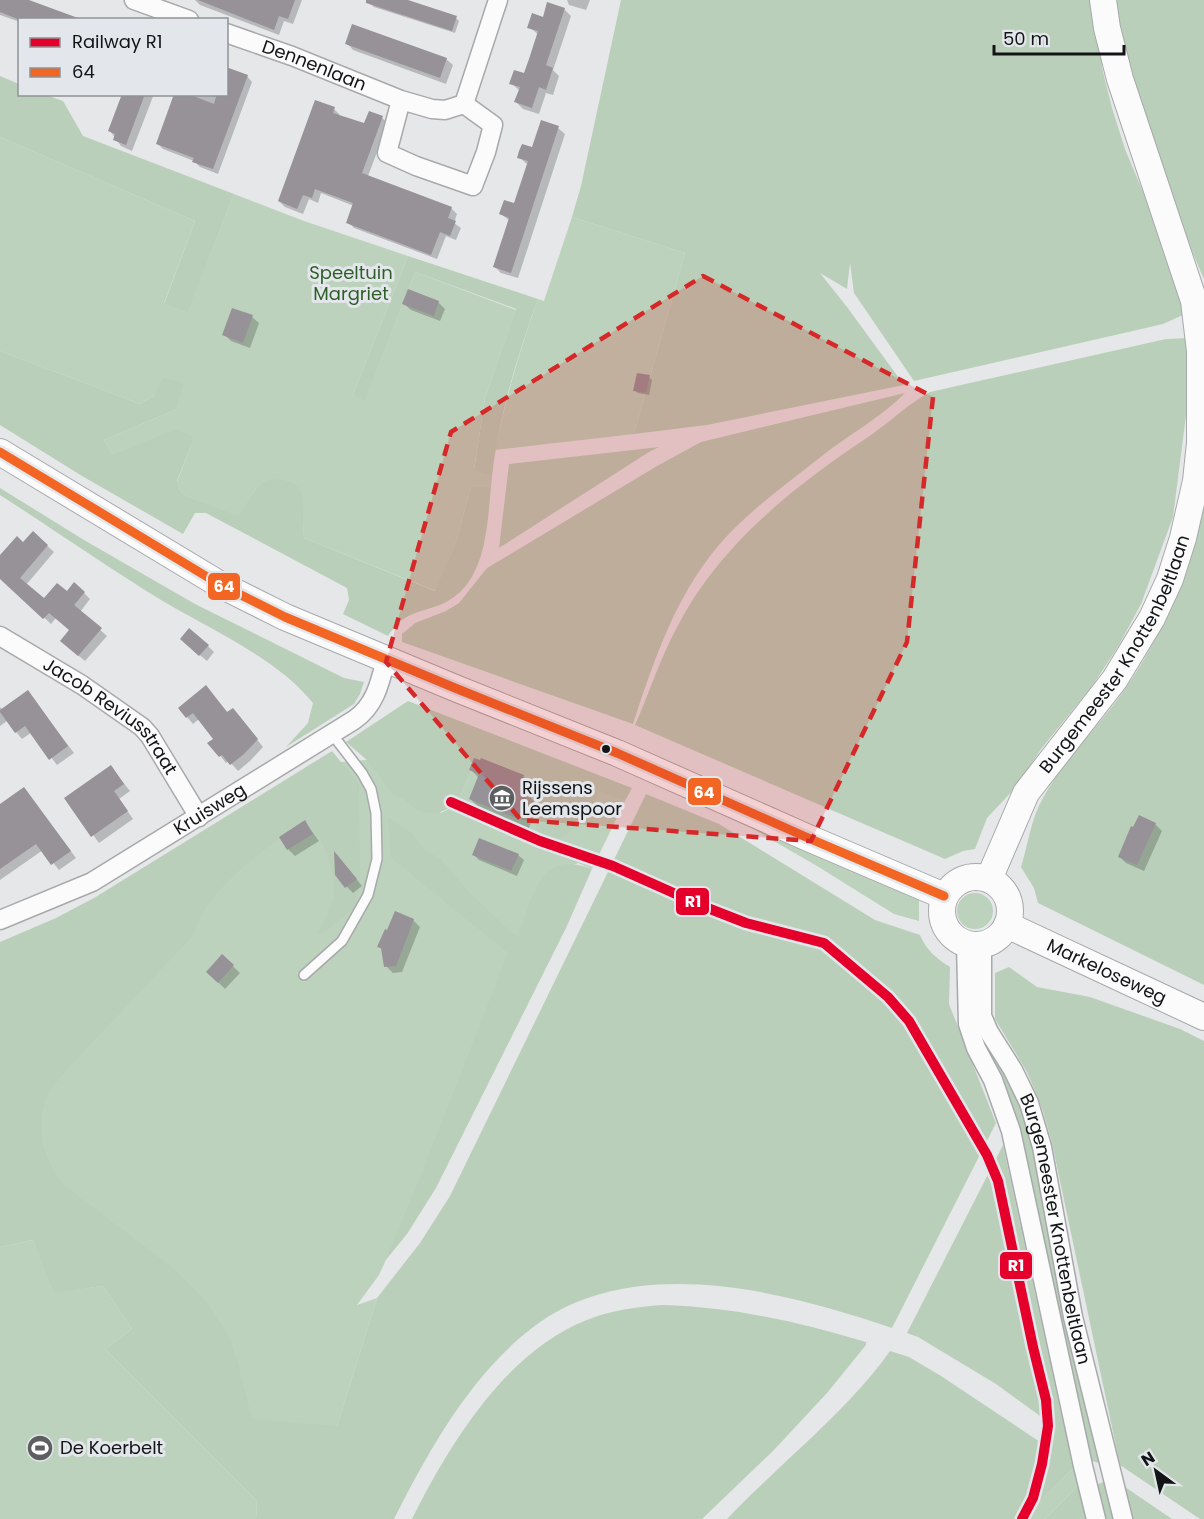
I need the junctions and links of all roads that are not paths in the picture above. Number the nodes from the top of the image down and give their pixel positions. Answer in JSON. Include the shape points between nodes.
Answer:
{"nodes":[{"id":1,"x":134,"y":0,"type":"edge"},
{"id":2,"x":498,"y":0,"type":"edge"},
{"id":3,"x":1103,"y":0,"type":"edge"},
{"id":4,"x":184,"y":18,"type":"edge"},
{"id":5,"x":228,"y":34,"type":"edge"},
{"id":6,"x":401,"y":100,"type":"junction"},
{"id":7,"x":464,"y":104,"type":"junction"},
{"id":8,"x":1202,"y":351,"type":"edge"},
{"id":9,"x":0,"y":452,"type":"edge"},
{"id":10,"x":0,"y":636,"type":"edge"},
{"id":11,"x":386,"y":659,"type":"junction"},
{"id":12,"x":332,"y":734,"type":"junction"},
{"id":13,"x":199,"y":817,"type":"junction"},
{"id":14,"x":989,"y":879,"type":"junction"},
{"id":15,"x":945,"y":896,"type":"junction"},
{"id":16,"x":0,"y":920,"type":"edge"},
{"id":17,"x":1007,"y":925,"type":"junction"},
{"id":18,"x":974,"y":945,"type":"junction"},
{"id":19,"x":304,"y":975,"type":"dead end"},
{"id":20,"x":1204,"y":1017,"type":"edge"},
{"id":21,"x":1096,"y":1519,"type":"edge"},
{"id":22,"x":1123,"y":1519,"type":"edge"}],
"edges":[{"from":1,"to":4,"type":"street"},
{"from":2,"to":7,"type":"street"},
{"from":3,"to":8,"type":"main road","name":"Burgemeester Knottenbeltlaan","via":[[1120,79],[1188,277]]},
{"from":5,"to":6,"type":"street","name":"Dennenlaan"},
{"from":6,"to":7,"type":"street","name":"Dennenlaan","via":[[438,110]]},
{"from":6,"to":7,"type":"street","via":[[387,153],[473,186],[493,125]]},
{"from":8,"to":14,"type":"main road","name":"Burgemeester Knottenbeltlaan","via":[[1196,481],[1170,579],[1152,618],[1115,679],[1026,792]]},
{"from":9,"to":11,"type":"main road","via":[[219,584],[285,617]]},
{"from":10,"to":13,"type":"street","name":"Jacob Reviusstraat","via":[[142,727]]},
{"from":11,"to":12,"type":"street","name":"Kruisweg","via":[[380,686],[369,707]]},
{"from":11,"to":15,"type":"main road","via":[[617,753]]},
{"from":12,"to":13,"type":"street","name":"Kruisweg"},
{"from":12,"to":19,"type":"lane","via":[[371,789],[377,859],[368,895],[342,941]]},
{"from":13,"to":16,"type":"street","name":"Kruisweg","via":[[92,882]]},
{"from":14,"to":15,"type":"main road","via":[[968,877],[958,881]]},
{"from":14,"to":17,"type":"main road","via":[[1008,898]]},
{"from":15,"to":18,"type":"main road","via":[[942,918],[946,928],[953,937]]},
{"from":17,"to":18,"type":"main road","via":[[1001,935]]},
{"from":17,"to":20,"type":"main road","name":"Markeloseweg"},
{"from":18,"to":21,"type":"street","name":"Burgemeester Knottenbeltlaan","via":[[968,1024],[1008,1122]]},
{"from":18,"to":22,"type":"street","name":"Burgemeester Knottenbeltlaan","via":[[982,1016],[1029,1103],[1042,1147],[1073,1317]]}]}
